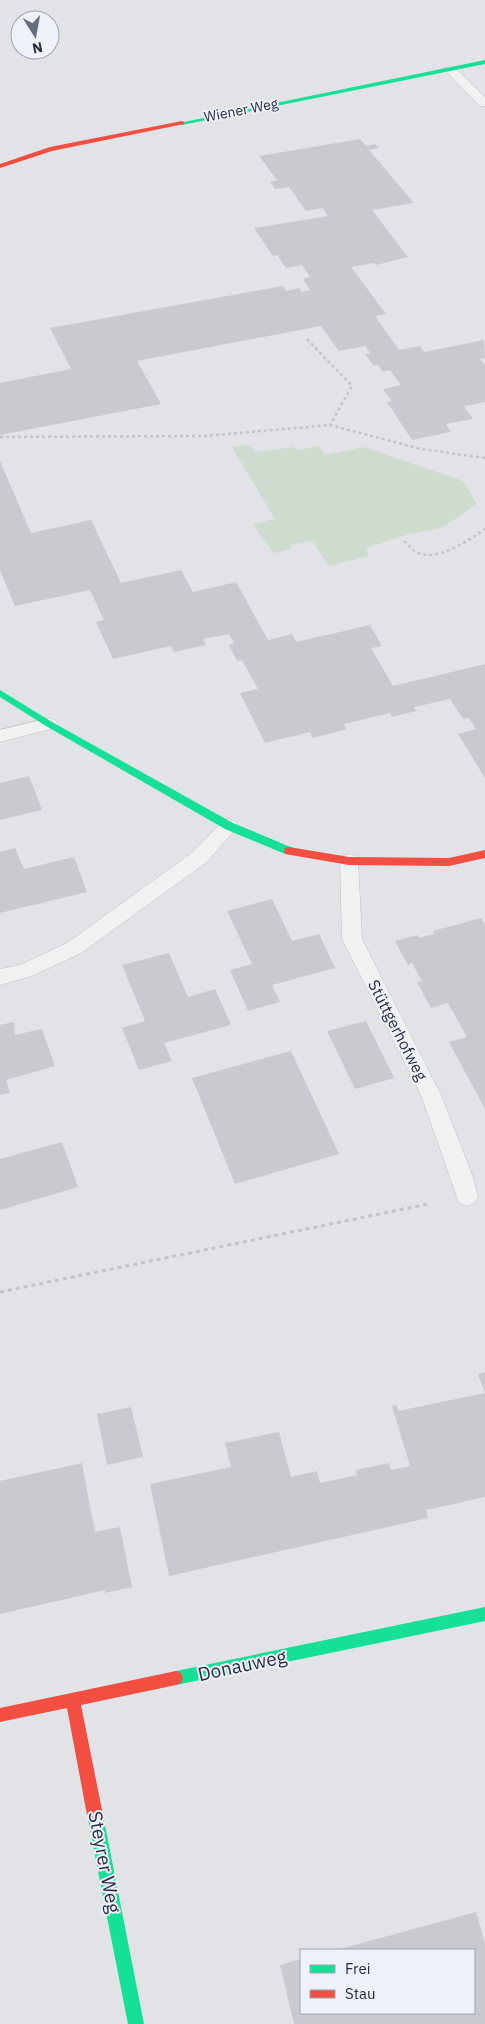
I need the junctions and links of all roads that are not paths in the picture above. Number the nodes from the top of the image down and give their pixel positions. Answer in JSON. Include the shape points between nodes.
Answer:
{"nodes":[{"id":1,"x":485,"y":62,"type":"edge"},
{"id":2,"x":450,"y":68,"type":"junction"},
{"id":3,"x":484,"y":103,"type":"edge"},
{"id":4,"x":0,"y":166,"type":"edge"},
{"id":5,"x":0,"y":693,"type":"edge"},
{"id":6,"x":49,"y":724,"type":"junction"},
{"id":7,"x":0,"y":736,"type":"edge"},
{"id":8,"x":229,"y":826,"type":"junction"},
{"id":9,"x":485,"y":854,"type":"edge"},
{"id":10,"x":349,"y":861,"type":"junction"},
{"id":11,"x":0,"y":978,"type":"edge"},
{"id":12,"x":467,"y":1196,"type":"road end"},
{"id":13,"x":485,"y":1614,"type":"edge"},
{"id":14,"x":73,"y":1700,"type":"junction"},
{"id":15,"x":0,"y":1715,"type":"edge"},
{"id":16,"x":136,"y":2024,"type":"edge"}],
"edges":[{"from":1,"to":2,"type":"street","name":"Wiener Weg"},
{"from":2,"to":3,"type":"lane"},
{"from":2,"to":4,"type":"street","name":"Wiener Weg","via":[[50,148]]},
{"from":5,"to":6,"type":"street"},
{"from":6,"to":7,"type":"lane"},
{"from":6,"to":8,"type":"street"},
{"from":8,"to":10,"type":"street","via":[[292,852]]},
{"from":8,"to":11,"type":"lane","via":[[200,857],[74,948],[25,971]]},
{"from":9,"to":10,"type":"street","via":[[449,862]]},
{"from":10,"to":12,"type":"lane","name":"Stüttgerhofweg","via":[[352,939],[431,1096]]},
{"from":13,"to":14,"type":"street","name":"Donauweg"},
{"from":14,"to":15,"type":"street","name":"Donauweg"},
{"from":14,"to":16,"type":"street","name":"Steyrer Weg"}]}
